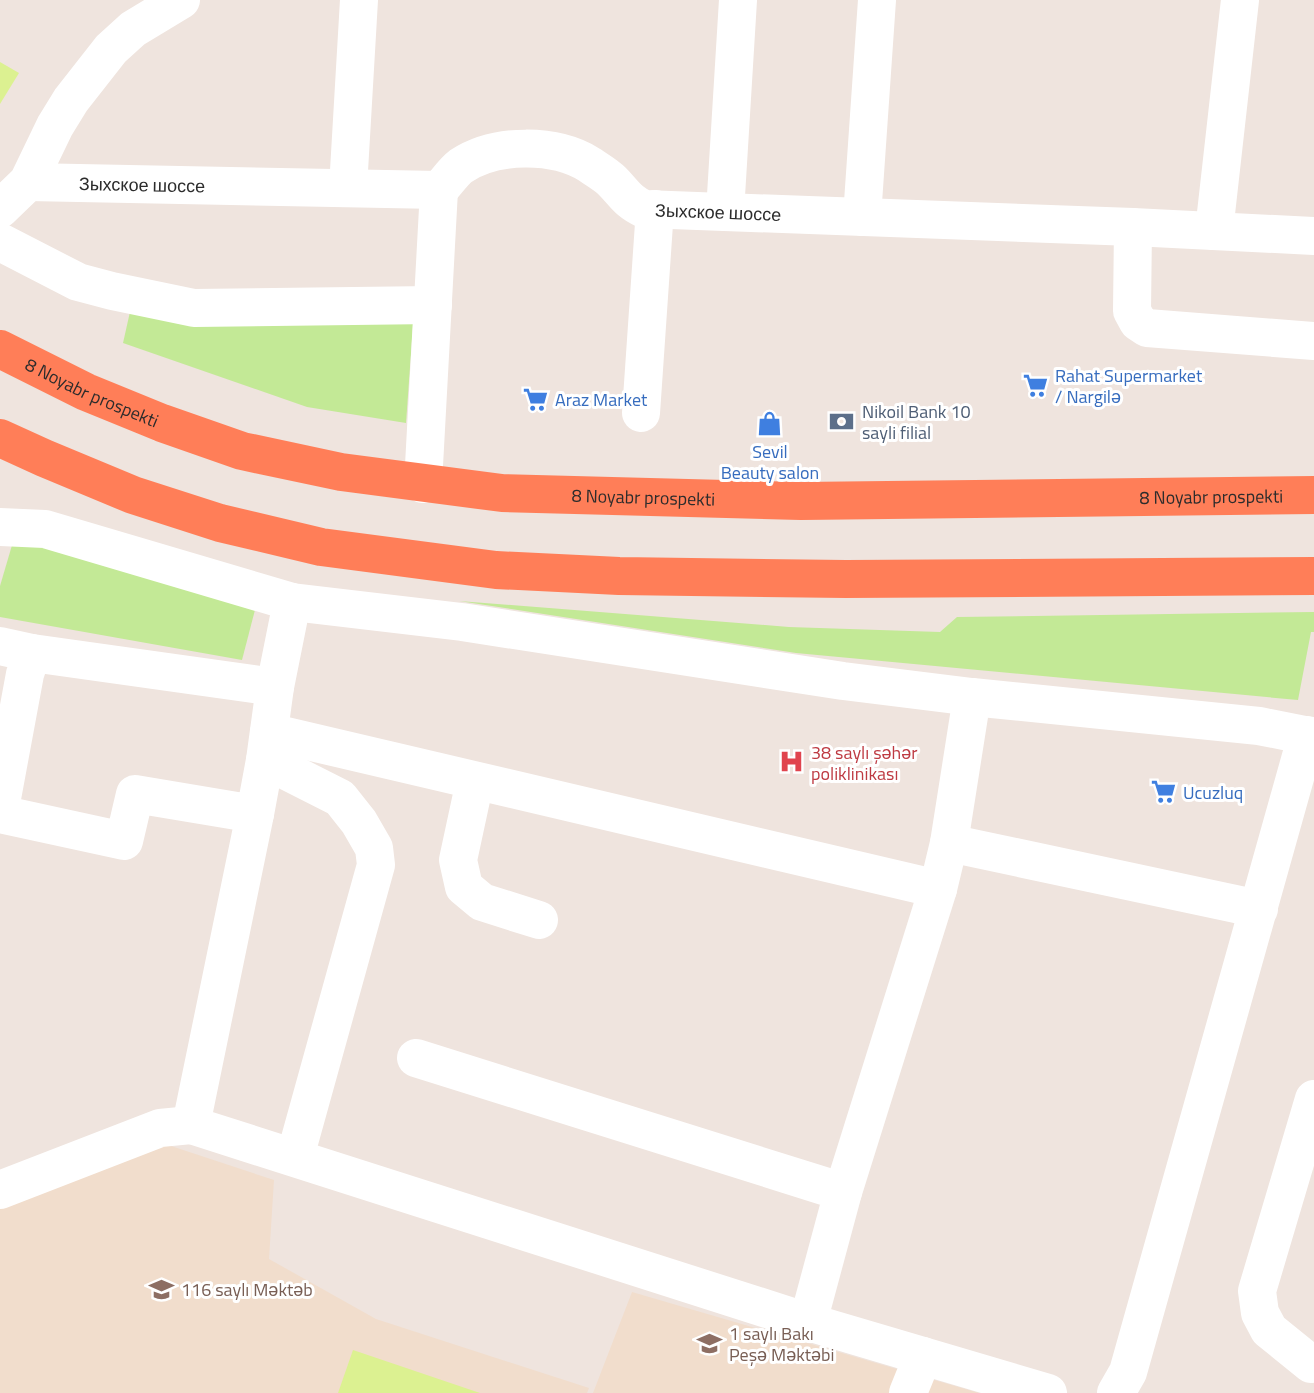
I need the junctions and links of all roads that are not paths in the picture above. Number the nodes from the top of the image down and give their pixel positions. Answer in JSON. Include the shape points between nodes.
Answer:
{"nodes":[{"id":1,"x":181,"y":0,"type":"edge"},
{"id":2,"x":359,"y":0,"type":"edge"},
{"id":3,"x":738,"y":0,"type":"edge"},
{"id":4,"x":877,"y":0,"type":"edge"},
{"id":5,"x":1240,"y":0,"type":"edge"},
{"id":6,"x":28,"y":182,"type":"junction"},
{"id":7,"x":348,"y":188,"type":"junction"},
{"id":8,"x":439,"y":190,"type":"junction"},
{"id":9,"x":0,"y":209,"type":"edge"},
{"id":10,"x":655,"y":209,"type":"junction"},
{"id":11,"x":725,"y":212,"type":"junction"},
{"id":12,"x":862,"y":217,"type":"junction"},
{"id":13,"x":1133,"y":227,"type":"junction"},
{"id":14,"x":1214,"y":231,"type":"junction"},
{"id":15,"x":1314,"y":236,"type":"edge"},
{"id":16,"x":0,"y":242,"type":"edge"},
{"id":17,"x":433,"y":306,"type":"junction"},
{"id":18,"x":1314,"y":341,"type":"edge"},
{"id":19,"x":0,"y":349,"type":"edge"},
{"id":20,"x":641,"y":413,"type":"dead end"},
{"id":21,"x":0,"y":438,"type":"edge"},
{"id":22,"x":423,"y":484,"type":"junction"},
{"id":23,"x":1314,"y":495,"type":"edge"},
{"id":24,"x":0,"y":527,"type":"edge"},
{"id":25,"x":1314,"y":576,"type":"edge"},
{"id":26,"x":292,"y":602,"type":"junction"},
{"id":27,"x":16,"y":649,"type":"edge"},
{"id":28,"x":275,"y":687,"type":"junction"},
{"id":29,"x":972,"y":697,"type":"junction"},
{"id":30,"x":1311,"y":736,"type":"edge"},
{"id":31,"x":267,"y":746,"type":"junction"},
{"id":32,"x":475,"y":781,"type":"junction"},
{"id":33,"x":0,"y":811,"type":"edge"},
{"id":34,"x":255,"y":814,"type":"junction"},
{"id":35,"x":949,"y":843,"type":"junction"},
{"id":36,"x":938,"y":889,"type":"junction"},
{"id":37,"x":1259,"y":909,"type":"junction"},
{"id":38,"x":539,"y":920,"type":"dead end"},
{"id":39,"x":416,"y":1058,"type":"dead end"},
{"id":40,"x":1314,"y":1099,"type":"edge"},
{"id":41,"x":191,"y":1125,"type":"junction"},
{"id":42,"x":295,"y":1157,"type":"junction"},
{"id":43,"x":0,"y":1190,"type":"edge"},
{"id":44,"x":843,"y":1192,"type":"junction"},
{"id":45,"x":808,"y":1322,"type":"junction"},
{"id":46,"x":923,"y":1356,"type":"junction"},
{"id":47,"x":1309,"y":1373,"type":"edge"},
{"id":48,"x":908,"y":1393,"type":"edge"},
{"id":49,"x":1048,"y":1393,"type":"edge"},
{"id":50,"x":1116,"y":1393,"type":"edge"}],
"edges":[{"from":1,"to":6,"type":"street","via":[[133,29],[111,49],[71,100]]},
{"from":2,"to":7,"type":"street"},
{"from":3,"to":11,"type":"street"},
{"from":4,"to":12,"type":"street"},
{"from":5,"to":14,"type":"street"},
{"from":6,"to":7,"type":"street","name":"Зыхское шоссе"},
{"from":6,"to":9,"type":"street"},
{"from":7,"to":8,"type":"street","name":"Зыхское шоссе"},
{"from":8,"to":10,"type":"street","name":"Зыхское шоссе","via":[[459,167],[489,153],[528,148],[565,154],[589,164],[631,203]]},
{"from":8,"to":17,"type":"street"},
{"from":10,"to":11,"type":"street","name":"Зыхское шоссе"},
{"from":10,"to":20,"type":"street"},
{"from":11,"to":12,"type":"street","name":"Зыхское шоссе"},
{"from":12,"to":13,"type":"street","name":"Зыхское шоссе"},
{"from":13,"to":14,"type":"street","name":"Зыхское шоссе"},
{"from":13,"to":18,"type":"street","via":[[1132,311],[1147,328]]},
{"from":14,"to":15,"type":"street","name":"Зыхское шоссе"},
{"from":16,"to":17,"type":"street","via":[[78,282],[194,308]]},
{"from":17,"to":22,"type":"street"},
{"from":19,"to":22,"type":"highway","name":"8 Noyabr prospekti","via":[[86,393],[242,451]]},
{"from":21,"to":25,"type":"highway","via":[[133,495],[220,523],[321,547],[496,570],[846,579]]},
{"from":22,"to":23,"type":"highway","name":"8 Noyabr prospekti","via":[[502,493],[801,501]]},
{"from":24,"to":26,"type":"street","via":[[45,529]]},
{"from":26,"to":28,"type":"street"},
{"from":26,"to":29,"type":"street","via":[[462,622]]},
{"from":27,"to":28,"type":"street"},
{"from":27,"to":33,"type":"street","via":[[25,674]]},
{"from":28,"to":31,"type":"street"},
{"from":29,"to":30,"type":"street","via":[[1259,726]]},
{"from":29,"to":35,"type":"street"},
{"from":30,"to":37,"type":"street"},
{"from":31,"to":32,"type":"street"},
{"from":31,"to":34,"type":"street"},
{"from":31,"to":42,"type":"street","via":[[340,798],[374,848],[376,865]]},
{"from":32,"to":36,"type":"street"},
{"from":32,"to":38,"type":"street","via":[[458,860],[464,887],[482,902]]},
{"from":33,"to":34,"type":"street","via":[[124,841],[135,794]]},
{"from":34,"to":41,"type":"street"},
{"from":35,"to":36,"type":"street"},
{"from":35,"to":37,"type":"street"},
{"from":36,"to":44,"type":"street"},
{"from":37,"to":50,"type":"street","via":[[1128,1371]]},
{"from":39,"to":44,"type":"street"},
{"from":40,"to":47,"type":"street","via":[[1257,1291],[1259,1313],[1269,1330]]},
{"from":41,"to":42,"type":"street"},
{"from":41,"to":43,"type":"street","via":[[160,1128]]},
{"from":42,"to":45,"type":"street"},
{"from":44,"to":45,"type":"street"},
{"from":45,"to":46,"type":"street"},
{"from":46,"to":48,"type":"street"},
{"from":46,"to":49,"type":"street"}]}
